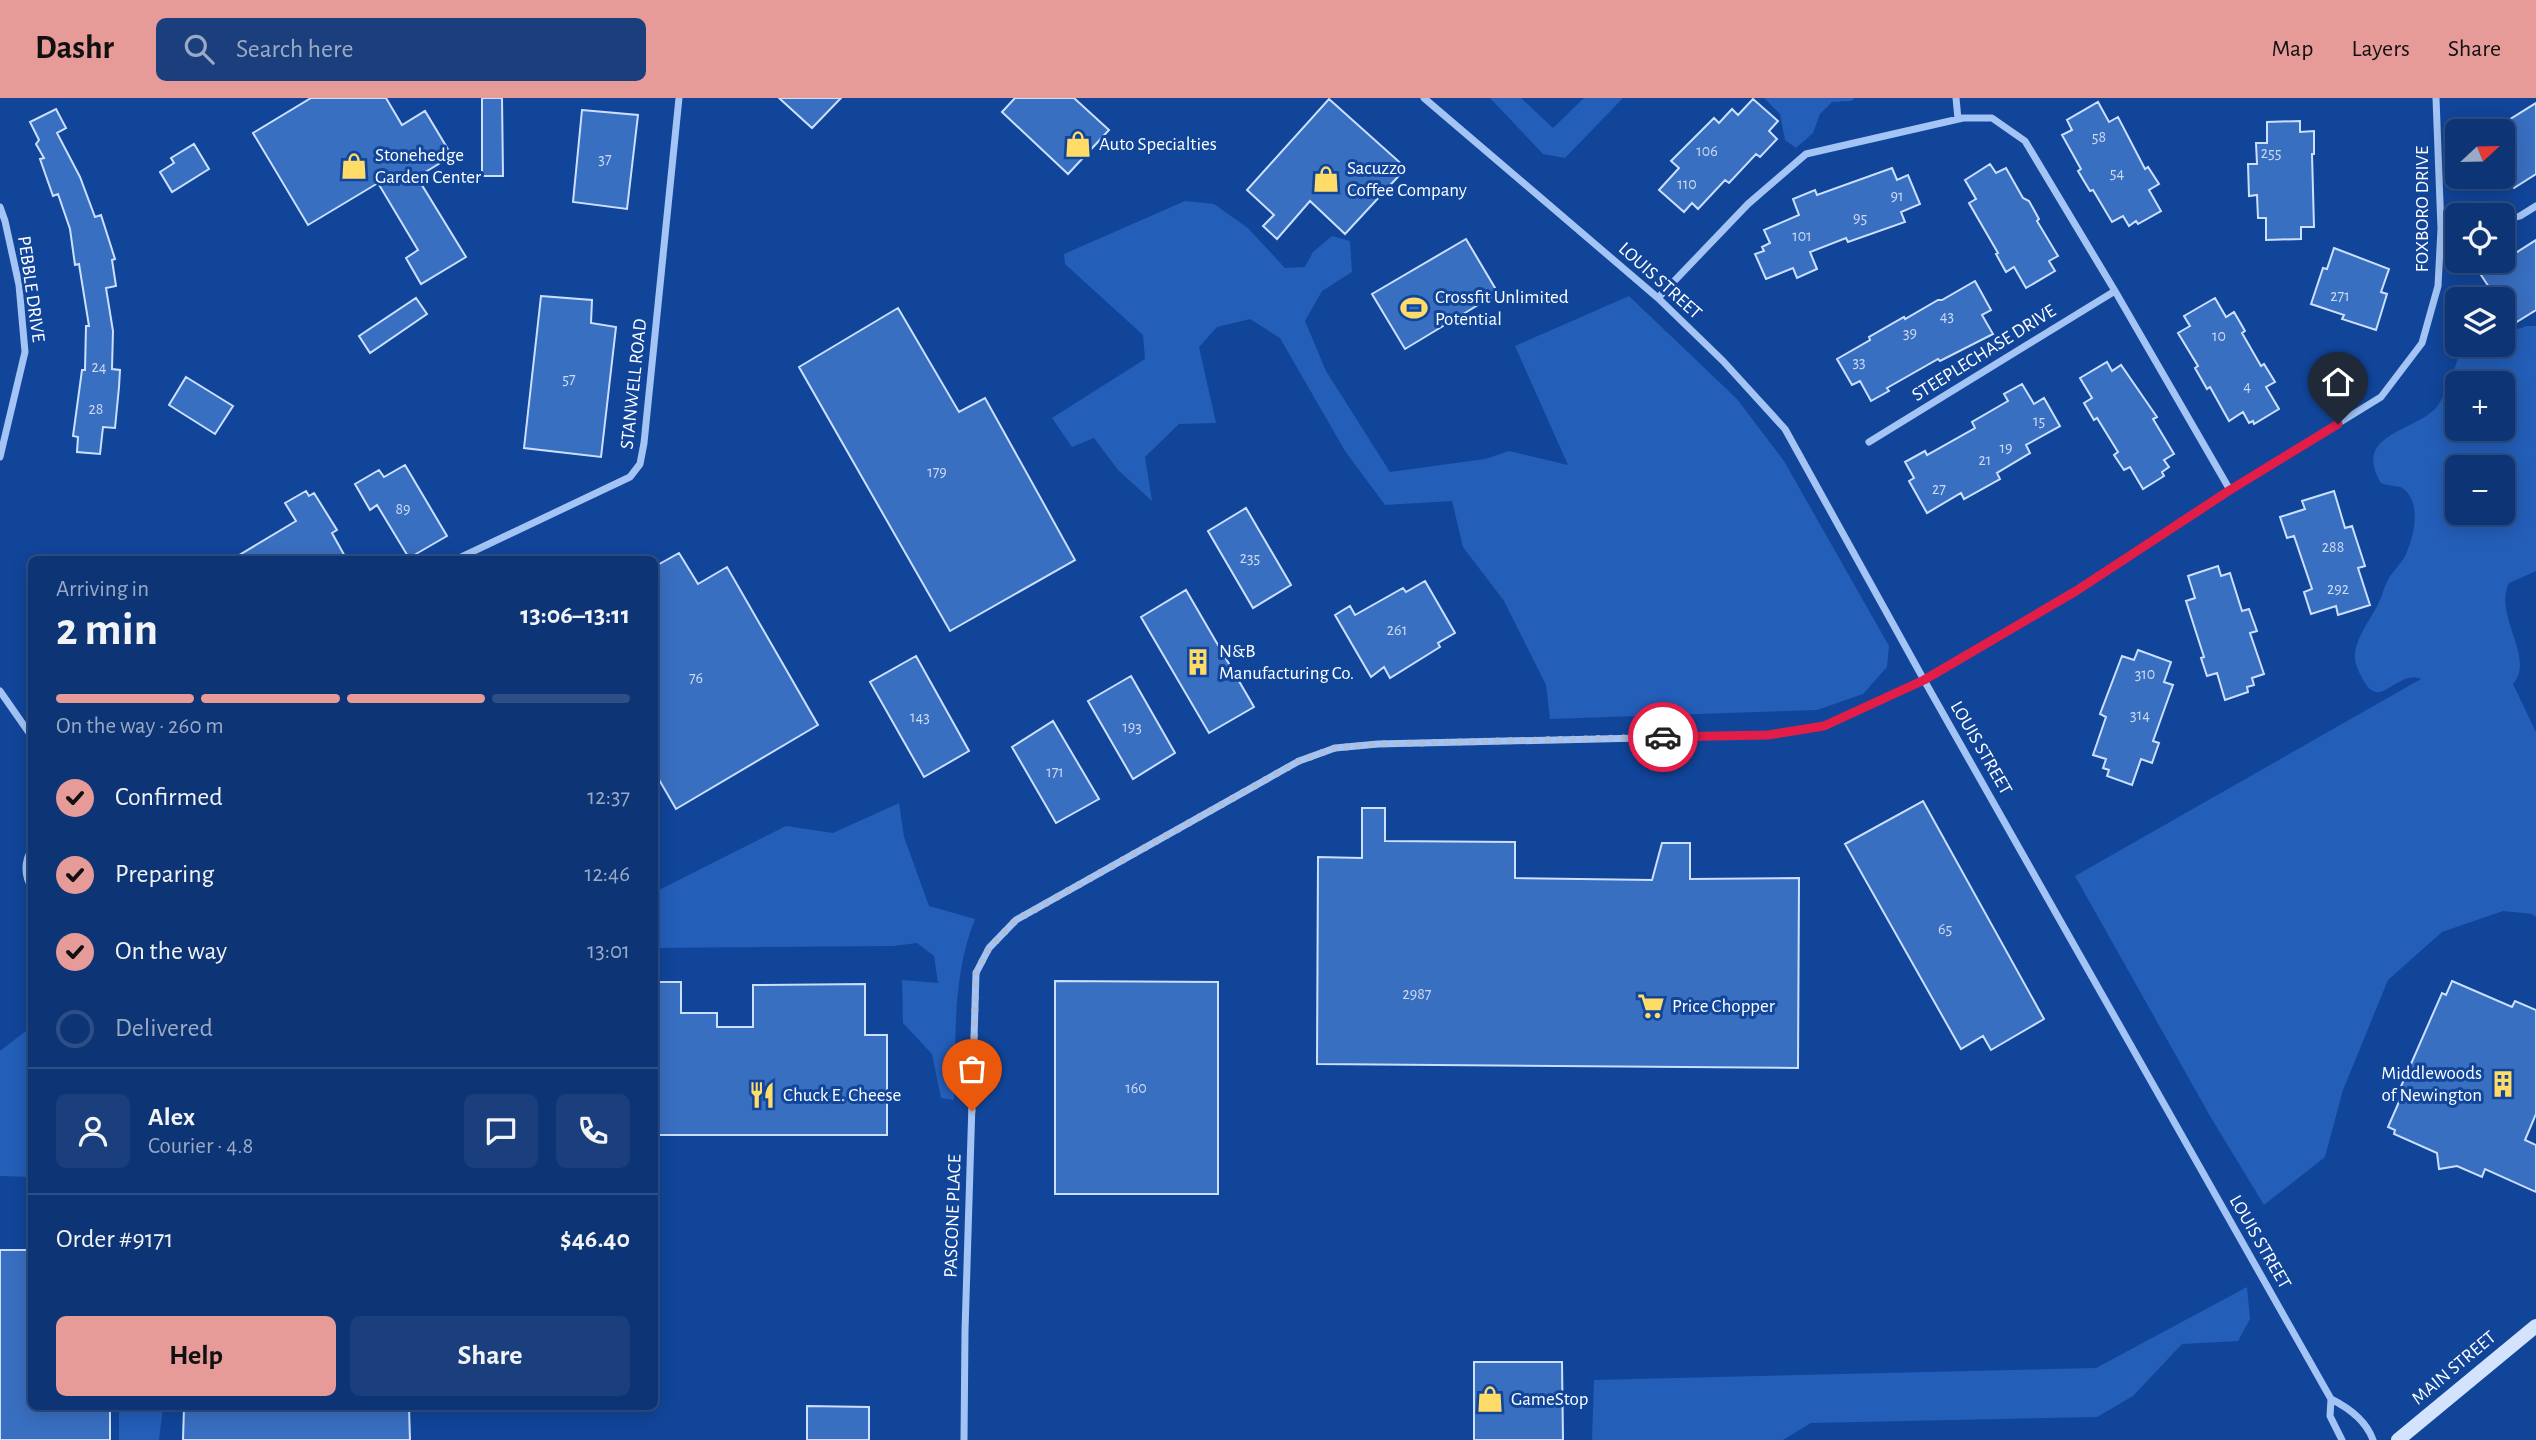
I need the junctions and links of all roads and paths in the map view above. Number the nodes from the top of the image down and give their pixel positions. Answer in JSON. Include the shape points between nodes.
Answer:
{"nodes":[{"id":1,"x":679,"y":98,"type":"edge"},
{"id":2,"x":1424,"y":98,"type":"edge"},
{"id":3,"x":1956,"y":98,"type":"edge"},
{"id":4,"x":2436,"y":98,"type":"edge"},
{"id":5,"x":1958,"y":119,"type":"junction"},
{"id":6,"x":2536,"y":206,"type":"edge"},
{"id":7,"x":0,"y":208,"type":"edge"},
{"id":8,"x":2515,"y":217,"type":"edge"},
{"id":9,"x":2441,"y":229,"type":"junction"},
{"id":10,"x":2445,"y":229,"type":"edge"},
{"id":11,"x":2115,"y":291,"type":"junction"},
{"id":12,"x":1658,"y":298,"type":"junction"},
{"id":13,"x":0,"y":420,"type":"edge"},
{"id":14,"x":9,"y":424,"type":"junction"},
{"id":15,"x":1869,"y":442,"type":"dead end"},
{"id":16,"x":0,"y":457,"type":"edge"},
{"id":17,"x":2230,"y":490,"type":"junction"},
{"id":18,"x":463,"y":556,"type":"edge"},
{"id":19,"x":1924,"y":680,"type":"junction"},
{"id":20,"x":0,"y":691,"type":"edge"},
{"id":21,"x":28,"y":731,"type":"edge"},
{"id":22,"x":28,"y":860,"type":"edge"},
{"id":23,"x":28,"y":882,"type":"edge"},
{"id":24,"x":2536,"y":1326,"type":"edge"},
{"id":25,"x":2331,"y":1399,"type":"junction"},
{"id":26,"x":964,"y":1440,"type":"edge"},
{"id":27,"x":2342,"y":1440,"type":"edge"},
{"id":28,"x":2373,"y":1440,"type":"edge"},
{"id":29,"x":2398,"y":1440,"type":"edge"}],
"edges":[{"from":1,"to":18,"type":"street","name":"STANWELL ROAD","via":[[640,464],[630,477]]},
{"from":2,"to":12,"type":"street","name":"LOUIS STREET"},
{"from":3,"to":5,"type":"street"},
{"from":4,"to":9,"type":"street","name":"FOXBORO DRIVE"},
{"from":5,"to":11,"type":"street","via":[[1992,118],[2025,141]]},
{"from":5,"to":12,"type":"street","via":[[1806,154],[1748,204]]},
{"from":6,"to":8,"type":"street"},
{"from":7,"to":14,"type":"street","name":"PEBBLE DRIVE","via":[[19,285],[25,352]]},
{"from":9,"to":10,"type":"street"},
{"from":9,"to":17,"type":"street","name":"FOXBORO DRIVE","via":[[2438,286],[2422,343],[2381,397]]},
{"from":11,"to":15,"type":"street","name":"STEEPLECHASE DRIVE"},
{"from":11,"to":17,"type":"street"},
{"from":12,"to":19,"type":"street","name":"LOUIS STREET","via":[[1785,429]]},
{"from":13,"to":14,"type":"street"},
{"from":14,"to":16,"type":"street","name":"PEBBLE DRIVE"},
{"from":17,"to":19,"type":"street","name":"FOXBORO DRIVE","via":[[2076,591]]},
{"from":19,"to":25,"type":"street","name":"LOUIS STREET"},
{"from":19,"to":26,"type":"street","name":"PASCONE PLACE","via":[[1824,726],[1768,735],[1335,748],[1299,761],[1016,920],[989,948],[976,973]]},
{"from":20,"to":21,"type":"street"},
{"from":22,"to":23,"type":"street"},
{"from":24,"to":29,"type":"main road","name":"MAIN STREET"},
{"from":25,"to":27,"type":"street","name":"LOUIS STREET","via":[[2330,1416]]},
{"from":25,"to":28,"type":"street","name":"LOUIS STREET","via":[[2359,1418]]}]}
